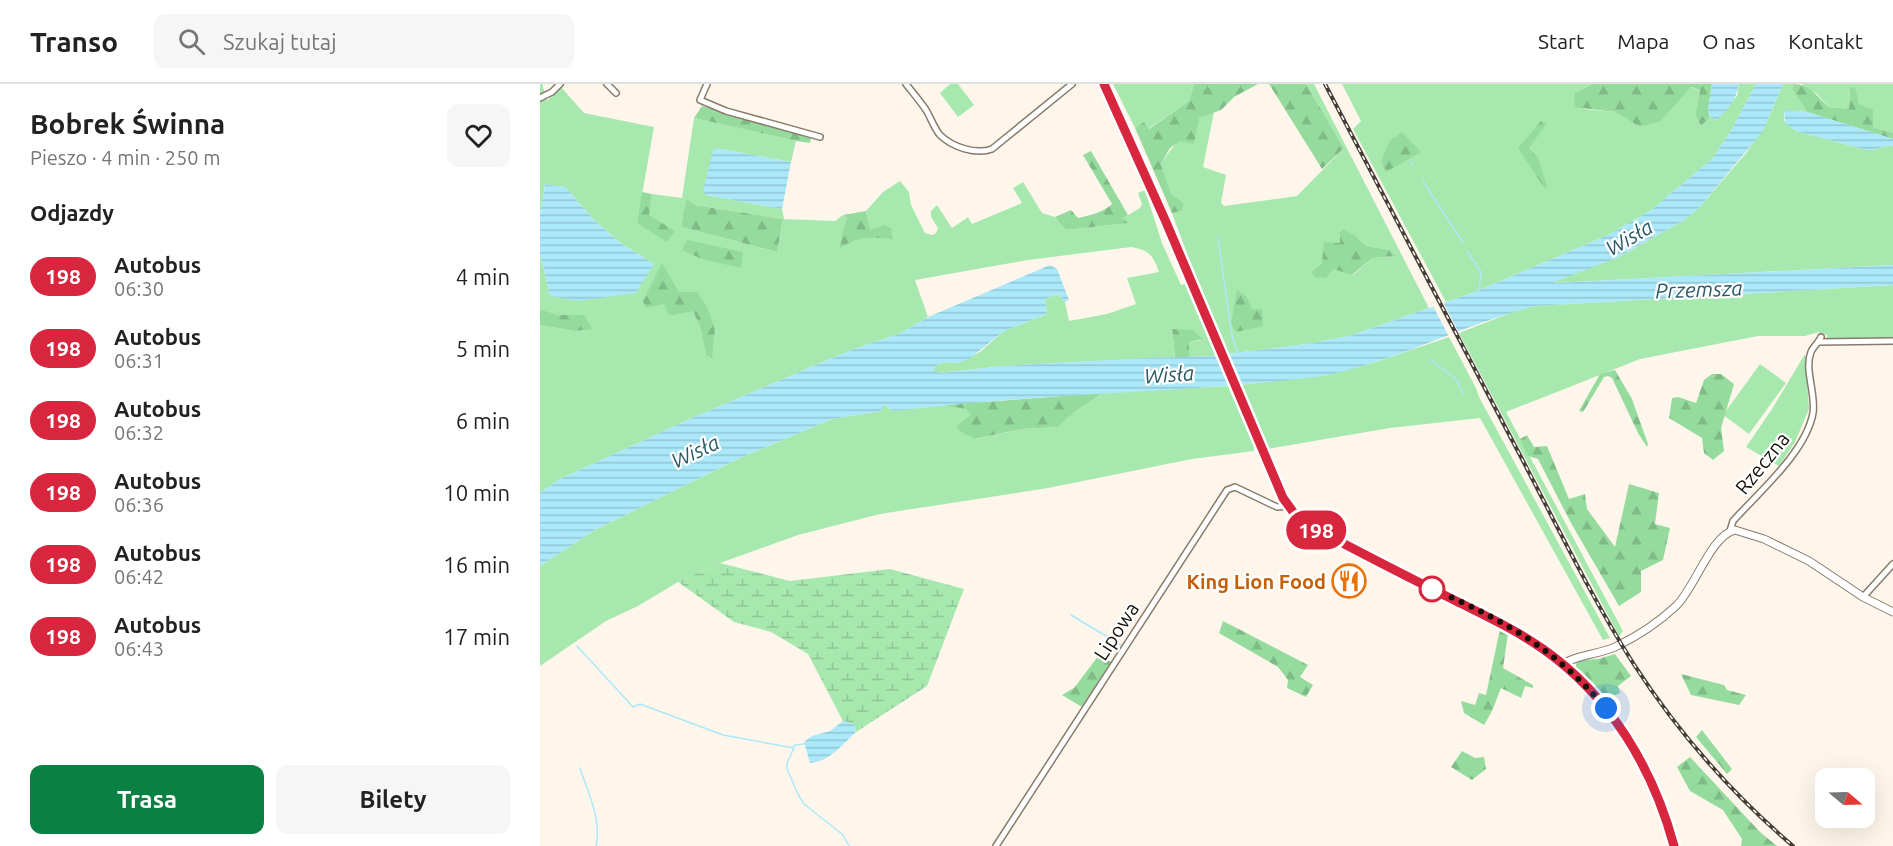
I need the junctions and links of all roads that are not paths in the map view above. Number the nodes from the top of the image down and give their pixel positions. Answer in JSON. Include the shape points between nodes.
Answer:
{"nodes":[{"id":1,"x":560,"y":84,"type":"edge"},
{"id":2,"x":607,"y":84,"type":"edge"},
{"id":3,"x":707,"y":84,"type":"edge"},
{"id":4,"x":906,"y":84,"type":"edge"},
{"id":5,"x":1072,"y":84,"type":"edge"},
{"id":6,"x":1104,"y":84,"type":"edge"},
{"id":7,"x":616,"y":93,"type":"dead end"},
{"id":8,"x":540,"y":98,"type":"edge"},
{"id":9,"x":820,"y":137,"type":"dead end"},
{"id":10,"x":1893,"y":341,"type":"edge"},
{"id":11,"x":1289,"y":506,"type":"junction"},
{"id":12,"x":1730,"y":531,"type":"junction"},
{"id":13,"x":1893,"y":564,"type":"edge"},
{"id":14,"x":1863,"y":597,"type":"junction"},
{"id":15,"x":1893,"y":612,"type":"edge"},
{"id":16,"x":1563,"y":665,"type":"junction"},
{"id":17,"x":996,"y":846,"type":"edge"},
{"id":18,"x":1674,"y":846,"type":"edge"}],
"edges":[{"from":1,"to":8,"type":"street"},
{"from":2,"to":7,"type":"street"},
{"from":3,"to":9,"type":"street","via":[[700,100]]},
{"from":4,"to":5,"type":"street","via":[[945,139],[978,151],[992,148]]},
{"from":6,"to":11,"type":"street"},
{"from":10,"to":12,"type":"street","name":"Rzeczna","via":[[1820,340],[1809,360],[1814,400],[1807,430],[1780,470],[1733,521]]},
{"from":11,"to":16,"type":"street","via":[[1314,528],[1506,626]]},
{"from":11,"to":17,"type":"street","name":"Lipowa","via":[[1277,507],[1235,487],[1227,490]]},
{"from":12,"to":14,"type":"street","via":[[1764,539],[1809,561]]},
{"from":12,"to":16,"type":"street","via":[[1716,545],[1677,605],[1615,647],[1568,659]]},
{"from":13,"to":14,"type":"street"},
{"from":14,"to":15,"type":"street"},
{"from":16,"to":18,"type":"street","via":[[1606,708],[1626,735],[1653,785]]}]}
